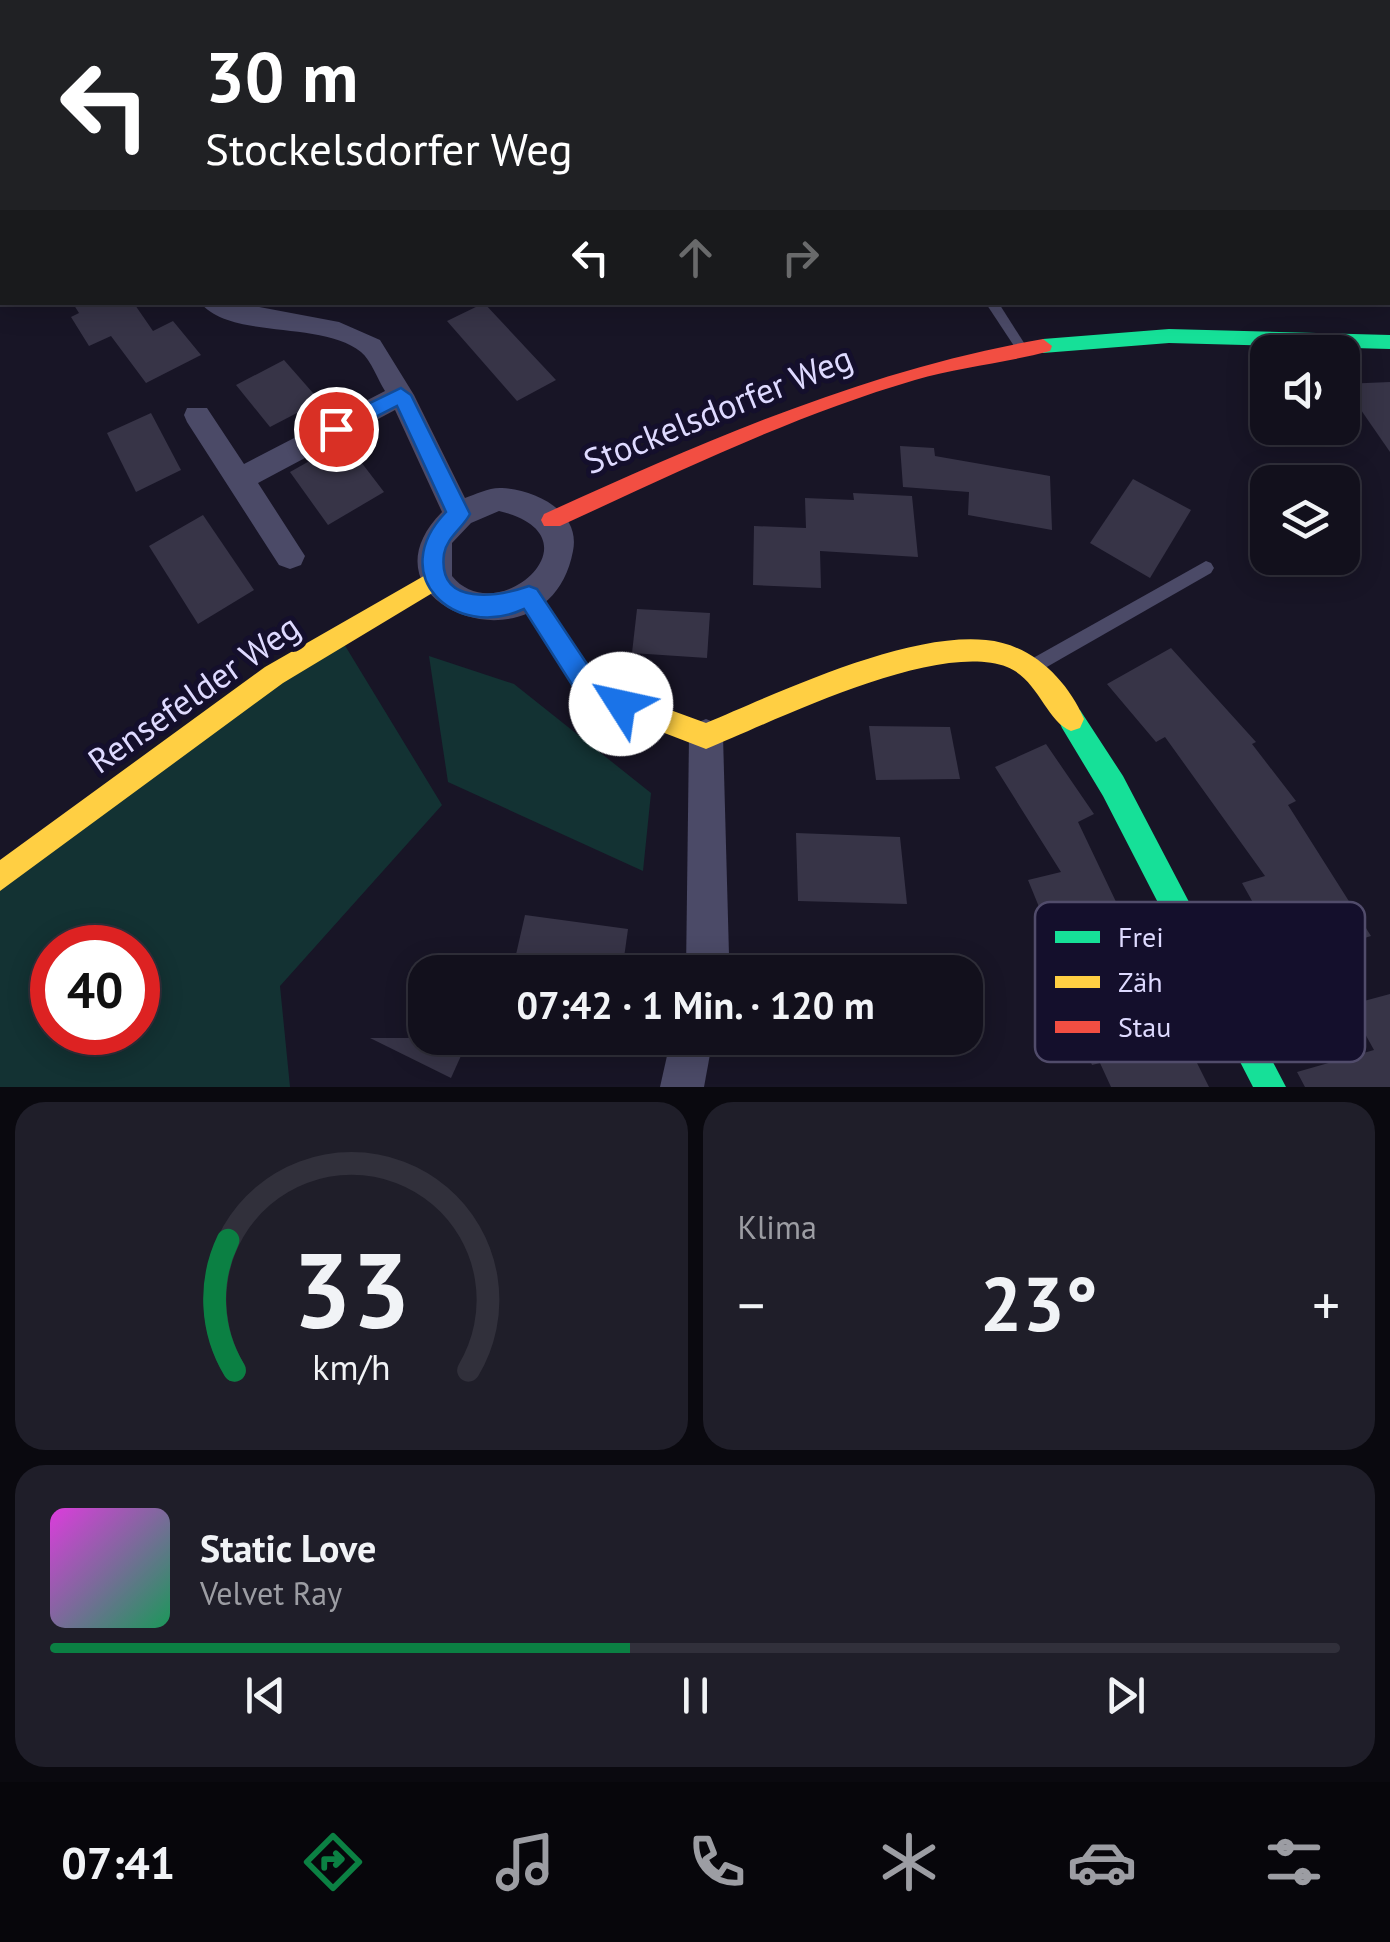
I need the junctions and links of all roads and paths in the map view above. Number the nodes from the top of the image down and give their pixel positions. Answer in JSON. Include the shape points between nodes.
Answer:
{"nodes":[{"id":1,"x":218,"y":305,"type":"edge"},
{"id":2,"x":994,"y":305,"type":"edge"},
{"id":3,"x":1390,"y":342,"type":"edge"},
{"id":4,"x":1022,"y":348,"type":"junction"},
{"id":5,"x":401,"y":395,"type":"junction"},
{"id":6,"x":197,"y":415,"type":"dead end"},
{"id":7,"x":238,"y":480,"type":"junction"},
{"id":8,"x":458,"y":514,"type":"junction"},
{"id":9,"x":552,"y":520,"type":"junction"},
{"id":10,"x":290,"y":556,"type":"dead end"},
{"id":11,"x":1206,"y":568,"type":"dead end"},
{"id":12,"x":436,"y":579,"type":"junction"},
{"id":13,"x":529,"y":596,"type":"junction"},
{"id":14,"x":1028,"y":668,"type":"junction"},
{"id":15,"x":706,"y":736,"type":"junction"},
{"id":16,"x":0,"y":876,"type":"edge"},
{"id":17,"x":1174,"y":902,"type":"edge"},
{"id":18,"x":709,"y":955,"type":"edge"},
{"id":19,"x":689,"y":1055,"type":"edge"},
{"id":20,"x":1257,"y":1062,"type":"edge"},
{"id":21,"x":682,"y":1087,"type":"edge"},
{"id":22,"x":1270,"y":1087,"type":"edge"}],
"edges":[{"from":1,"to":5,"type":"street","via":[[340,330],[370,346]]},
{"from":2,"to":4,"type":"lane"},
{"from":3,"to":4,"type":"street","name":"Stockelsdorfer Weg","via":[[1187,334]]},
{"from":4,"to":9,"type":"street","name":"Stockelsdorfer Weg","via":[[788,414]]},
{"from":5,"to":7,"type":"street"},
{"from":5,"to":8,"type":"street"},
{"from":6,"to":7,"type":"street"},
{"from":7,"to":10,"type":"street"},
{"from":8,"to":9,"type":"street","via":[[478,504],[520,500]]},
{"from":8,"to":12,"type":"street","via":[[440,533],[432,556]]},
{"from":9,"to":13,"type":"street","via":[[560,534],[556,568]]},
{"from":11,"to":14,"type":"lane"},
{"from":12,"to":13,"type":"street","via":[[464,604],[508,606]]},
{"from":12,"to":16,"type":"street","name":"Rensefelder Weg","via":[[274,675]]},
{"from":13,"to":15,"type":"street","via":[[592,694]]},
{"from":14,"to":15,"type":"street","via":[[1012,656],[956,650],[799,696]]},
{"from":14,"to":17,"type":"street","via":[[1050,684]]},
{"from":15,"to":18,"type":"street"},
{"from":19,"to":21,"type":"street"},
{"from":20,"to":22,"type":"street"}]}
